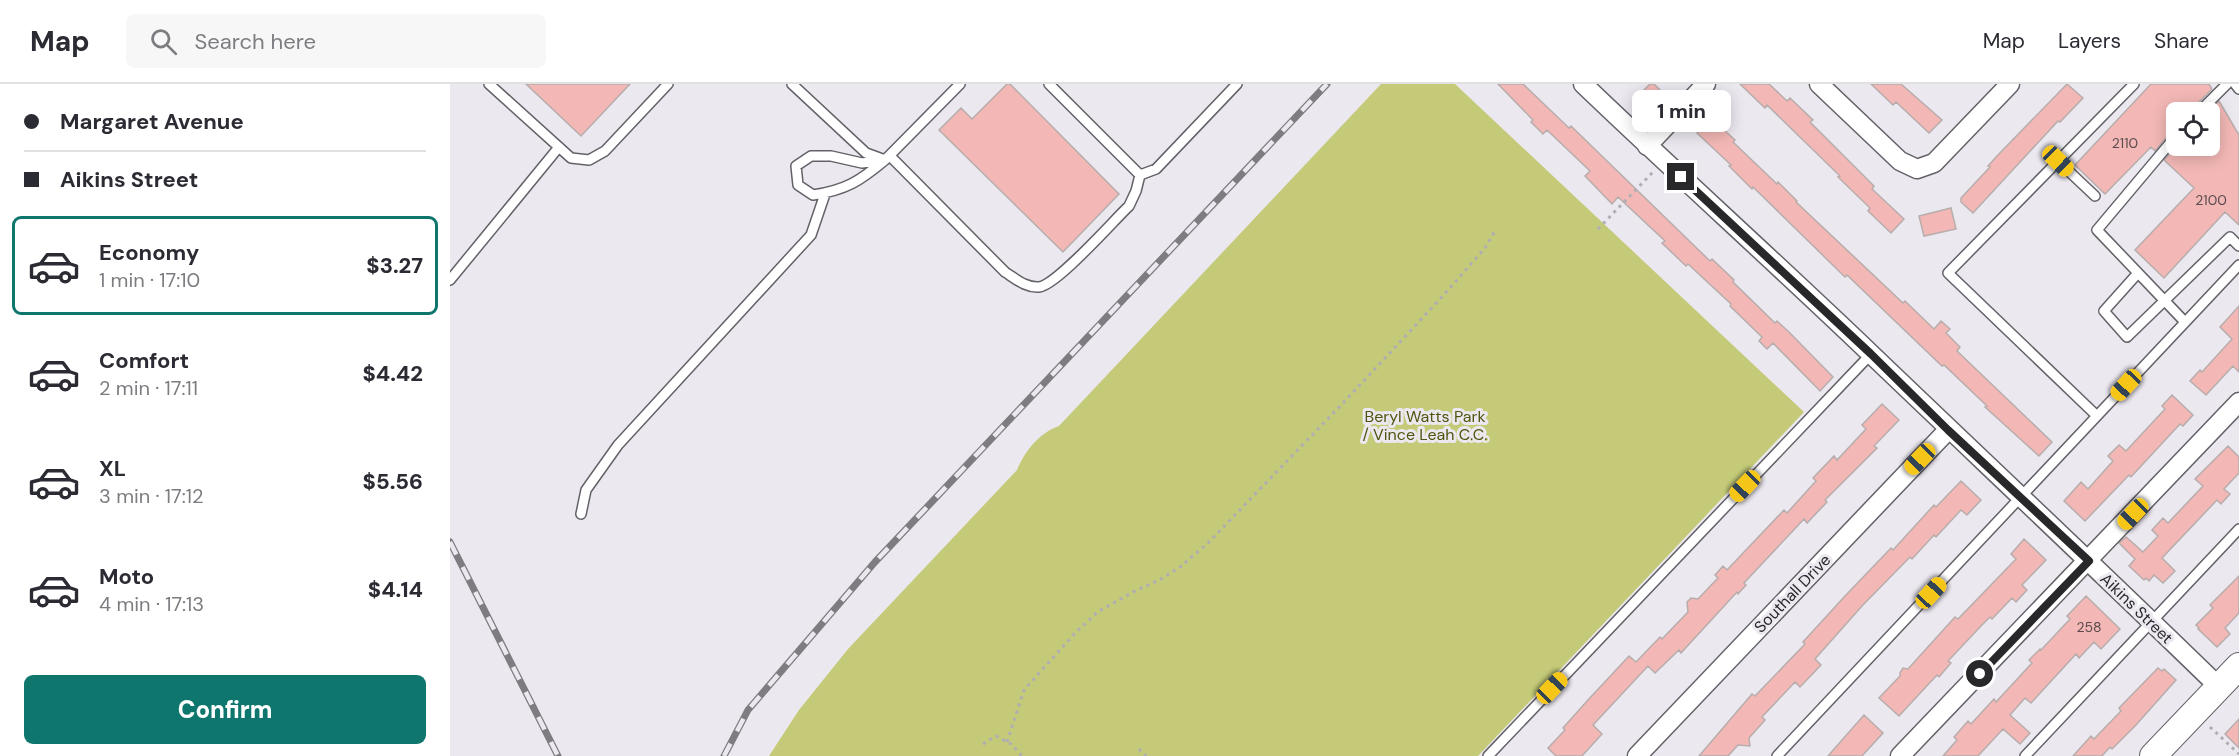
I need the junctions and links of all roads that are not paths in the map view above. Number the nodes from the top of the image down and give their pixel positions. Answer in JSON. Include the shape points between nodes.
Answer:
{"nodes":[{"id":1,"x":489,"y":84,"type":"edge"},
{"id":2,"x":668,"y":84,"type":"edge"},
{"id":3,"x":792,"y":84,"type":"edge"},
{"id":4,"x":960,"y":84,"type":"edge"},
{"id":5,"x":1049,"y":84,"type":"edge"},
{"id":6,"x":1237,"y":84,"type":"edge"},
{"id":7,"x":1583,"y":84,"type":"edge"},
{"id":8,"x":1706,"y":84,"type":"edge"},
{"id":9,"x":1819,"y":84,"type":"edge"},
{"id":10,"x":2010,"y":84,"type":"edge"},
{"id":11,"x":2134,"y":84,"type":"edge"},
{"id":12,"x":2227,"y":84,"type":"edge"},
{"id":13,"x":2235,"y":84,"type":"edge"},
{"id":14,"x":2239,"y":89,"type":"edge"},
{"id":15,"x":2209,"y":102,"type":"edge"},
{"id":16,"x":1647,"y":146,"type":"junction"},
{"id":17,"x":559,"y":147,"type":"junction"},
{"id":18,"x":2166,"y":148,"type":"edge"},
{"id":19,"x":887,"y":158,"type":"junction"},
{"id":20,"x":2058,"y":161,"type":"junction"},
{"id":21,"x":1140,"y":175,"type":"junction"},
{"id":22,"x":825,"y":194,"type":"junction"},
{"id":23,"x":2096,"y":196,"type":"dead end"},
{"id":24,"x":2239,"y":246,"type":"edge"},
{"id":25,"x":2239,"y":265,"type":"edge"},
{"id":26,"x":2138,"y":273,"type":"junction"},
{"id":27,"x":450,"y":280,"type":"edge"},
{"id":28,"x":2165,"y":301,"type":"junction"},
{"id":29,"x":2185,"y":322,"type":"junction"},
{"id":30,"x":1871,"y":354,"type":"junction"},
{"id":31,"x":2239,"y":402,"type":"edge"},
{"id":32,"x":2097,"y":416,"type":"junction"},
{"id":33,"x":1948,"y":430,"type":"junction"},
{"id":34,"x":2021,"y":496,"type":"junction"},
{"id":35,"x":581,"y":514,"type":"dead end"},
{"id":36,"x":2239,"y":529,"type":"edge"},
{"id":37,"x":2089,"y":561,"type":"junction"},
{"id":38,"x":2151,"y":621,"type":"junction"},
{"id":39,"x":2239,"y":666,"type":"edge"},
{"id":40,"x":2219,"y":687,"type":"junction"},
{"id":41,"x":1488,"y":756,"type":"edge"},
{"id":42,"x":1637,"y":756,"type":"edge"},
{"id":43,"x":1777,"y":756,"type":"edge"},
{"id":44,"x":1900,"y":756,"type":"edge"},
{"id":45,"x":2025,"y":756,"type":"edge"},
{"id":46,"x":2153,"y":756,"type":"edge"}],
"edges":[{"from":1,"to":17,"type":"lane"},
{"from":2,"to":17,"type":"lane","via":[[605,151],[589,160],[571,158]]},
{"from":3,"to":19,"type":"lane","via":[[867,153]]},
{"from":4,"to":19,"type":"lane"},
{"from":5,"to":21,"type":"lane"},
{"from":6,"to":21,"type":"lane","via":[[1156,170]]},
{"from":7,"to":16,"type":"street","name":"Aikins Street"},
{"from":8,"to":16,"type":"street"},
{"from":9,"to":10,"type":"street","via":[[1900,161],[1917,169],[1934,163]]},
{"from":11,"to":20,"type":"lane"},
{"from":12,"to":15,"type":"lane"},
{"from":13,"to":14,"type":"lane"},
{"from":16,"to":30,"type":"street","name":"Aikins Street"},
{"from":17,"to":27,"type":"lane"},
{"from":18,"to":26,"type":"lane","via":[[2097,230]]},
{"from":19,"to":21,"type":"lane","via":[[1005,272],[1023,284],[1040,287],[1057,278],[1129,206]]},
{"from":19,"to":22,"type":"lane","via":[[863,178]]},
{"from":19,"to":22,"type":"lane","via":[[862,163],[811,156],[796,166],[798,185],[813,195]]},
{"from":20,"to":23,"type":"lane"},
{"from":20,"to":32,"type":"lane","via":[[1948,273]]},
{"from":22,"to":35,"type":"lane","via":[[811,235],[618,445],[586,490]]},
{"from":24,"to":28,"type":"lane","via":[[2230,237]]},
{"from":25,"to":29,"type":"lane"},
{"from":26,"to":28,"type":"lane"},
{"from":26,"to":28,"type":"lane","via":[[2104,311],[2127,337]]},
{"from":28,"to":29,"type":"lane"},
{"from":29,"to":32,"type":"lane"},
{"from":30,"to":33,"type":"street","name":"Aikins Street"},
{"from":30,"to":41,"type":"lane"},
{"from":31,"to":37,"type":"street"},
{"from":32,"to":34,"type":"lane"},
{"from":33,"to":34,"type":"street","name":"Aikins Street"},
{"from":33,"to":42,"type":"street","name":"Southall Drive"},
{"from":34,"to":37,"type":"street","name":"Aikins Street"},
{"from":34,"to":43,"type":"lane"},
{"from":36,"to":38,"type":"lane"},
{"from":37,"to":38,"type":"street","name":"Aikins Street"},
{"from":37,"to":44,"type":"street"},
{"from":38,"to":40,"type":"street","name":"Aikins Street"},
{"from":38,"to":45,"type":"lane"},
{"from":39,"to":40,"type":"street"},
{"from":40,"to":46,"type":"street"}]}
